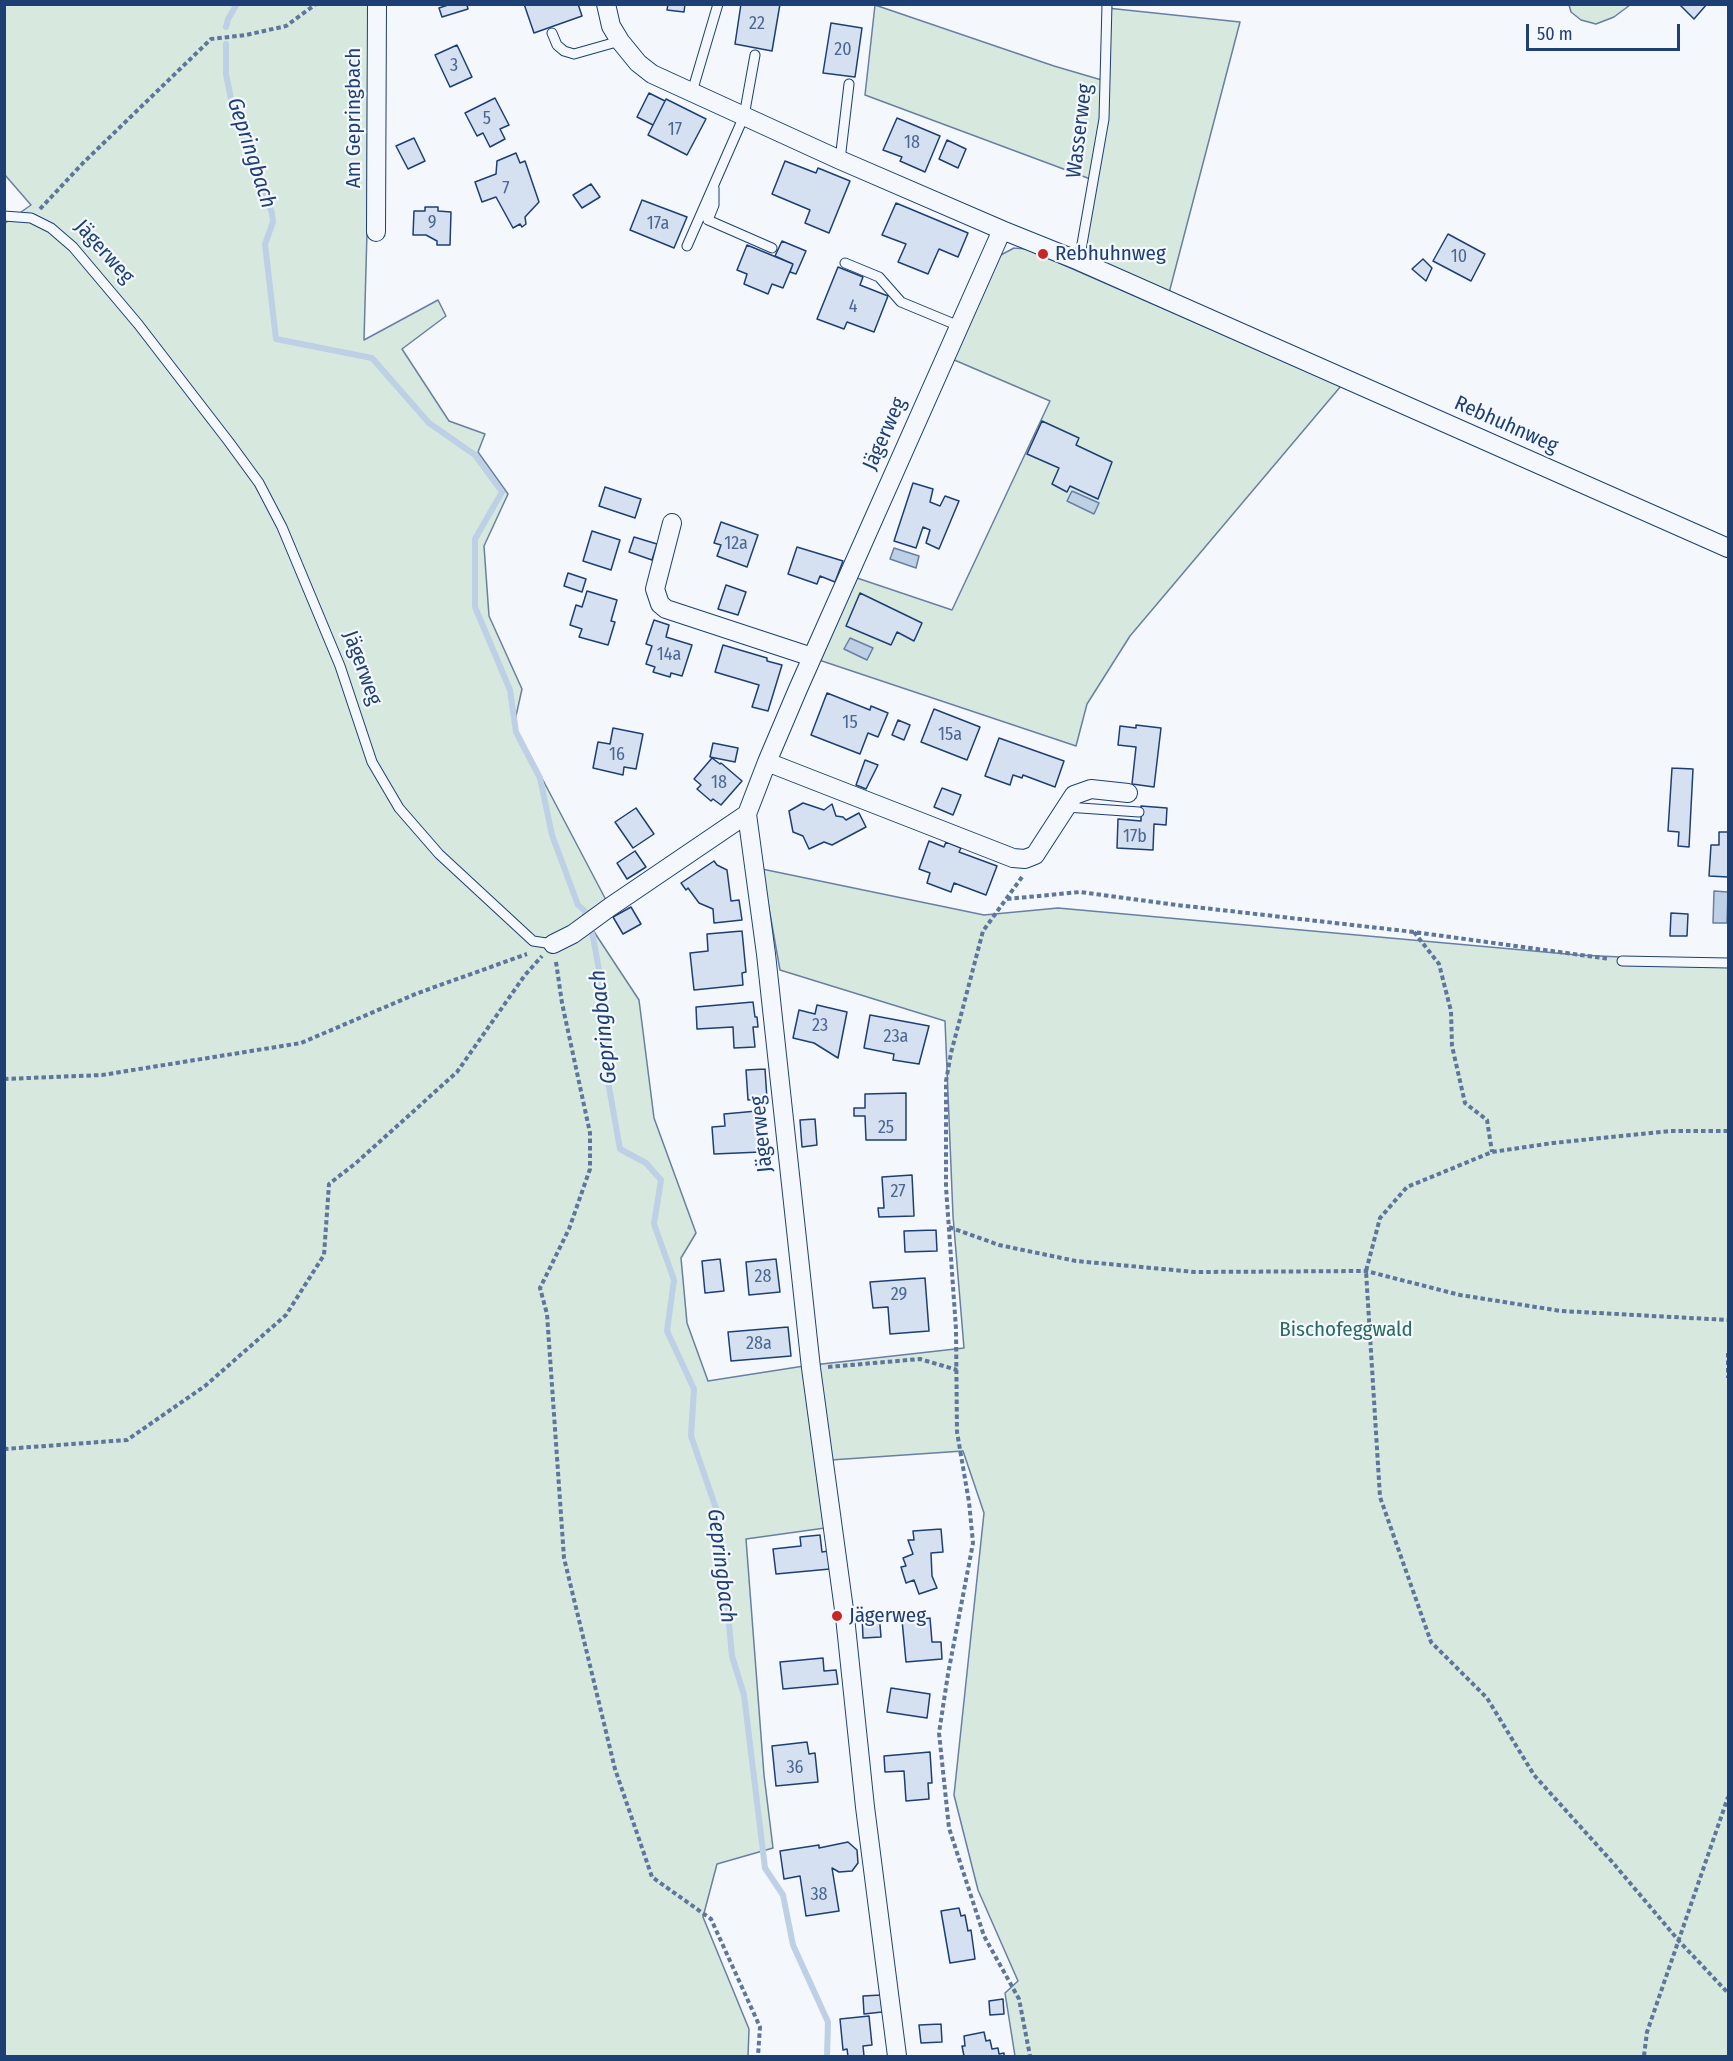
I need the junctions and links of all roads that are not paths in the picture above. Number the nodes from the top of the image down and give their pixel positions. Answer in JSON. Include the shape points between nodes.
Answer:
{"nodes":[{"id":1,"x":377,"y":4,"type":"edge"},
{"id":2,"x":606,"y":4,"type":"edge"},
{"id":3,"x":718,"y":4,"type":"edge"},
{"id":4,"x":1107,"y":4,"type":"edge"},
{"id":5,"x":552,"y":33,"type":"dead end"},
{"id":6,"x":620,"y":41,"type":"junction"},
{"id":7,"x":755,"y":55,"type":"dead end"},
{"id":8,"x":849,"y":84,"type":"dead end"},
{"id":9,"x":692,"y":92,"type":"junction"},
{"id":10,"x":744,"y":116,"type":"junction"},
{"id":11,"x":840,"y":160,"type":"junction"},
{"id":12,"x":714,"y":184,"type":"junction"},
{"id":13,"x":4,"y":216,"type":"edge"},
{"id":14,"x":1002,"y":230,"type":"junction"},
{"id":15,"x":376,"y":232,"type":"dead end"},
{"id":16,"x":687,"y":246,"type":"dead end"},
{"id":17,"x":772,"y":248,"type":"dead end"},
{"id":18,"x":1079,"y":261,"type":"junction"},
{"id":19,"x":845,"y":263,"type":"dead end"},
{"id":20,"x":959,"y":326,"type":"junction"},
{"id":21,"x":672,"y":524,"type":"dead end"},
{"id":22,"x":1728,"y":548,"type":"edge"},
{"id":23,"x":812,"y":657,"type":"junction"},
{"id":24,"x":767,"y":762,"type":"junction"},
{"id":25,"x":1128,"y":793,"type":"dead end"},
{"id":26,"x":1065,"y":807,"type":"junction"},
{"id":27,"x":1139,"y":812,"type":"dead end"},
{"id":28,"x":747,"y":814,"type":"junction"},
{"id":29,"x":553,"y":944,"type":"joint"},
{"id":30,"x":1622,"y":961,"type":"road end"},
{"id":31,"x":1728,"y":963,"type":"edge"},
{"id":32,"x":897,"y":2056,"type":"edge"}],
"edges":[{"from":1,"to":15,"type":"street","name":"Am Gepringbach"},
{"from":2,"to":6,"type":"street","name":"Rebhuhnweg","via":[[611,26]]},
{"from":3,"to":9,"type":"lane"},
{"from":4,"to":18,"type":"lane","name":"Wasserweg","via":[[1104,119]]},
{"from":5,"to":6,"type":"lane","via":[[557,45],[574,54]]},
{"from":6,"to":9,"type":"street","name":"Rebhuhnweg","via":[[652,74]]},
{"from":7,"to":10,"type":"lane"},
{"from":8,"to":11,"type":"lane"},
{"from":9,"to":10,"type":"street","name":"Rebhuhnweg"},
{"from":10,"to":11,"type":"street","name":"Rebhuhnweg"},
{"from":10,"to":12,"type":"lane"},
{"from":11,"to":14,"type":"street","name":"Rebhuhnweg"},
{"from":12,"to":16,"type":"lane"},
{"from":12,"to":17,"type":"lane","via":[[714,205],[708,220]]},
{"from":13,"to":29,"type":"lane","name":"Jägerweg","via":[[31,218],[51,228],[73,247],[138,324],[259,483],[282,527],[340,666],[372,762],[399,808],[439,854],[533,941]]},
{"from":14,"to":18,"type":"street","name":"Rebhuhnweg"},
{"from":14,"to":20,"type":"street","name":"Jägerweg"},
{"from":18,"to":22,"type":"street","name":"Rebhuhnweg"},
{"from":19,"to":20,"type":"lane","via":[[879,277],[901,302]]},
{"from":20,"to":23,"type":"street","name":"Jägerweg"},
{"from":21,"to":23,"type":"street","via":[[655,589],[660,604]]},
{"from":23,"to":24,"type":"street","name":"Jägerweg"},
{"from":24,"to":26,"type":"street","via":[[1013,858],[1035,855]]},
{"from":24,"to":28,"type":"street","name":"Jägerweg"},
{"from":25,"to":26,"type":"street","via":[[1081,791]]},
{"from":26,"to":27,"type":"lane"},
{"from":28,"to":29,"type":"street"},
{"from":28,"to":32,"type":"street","name":"Jägerweg"},
{"from":30,"to":31,"type":"lane"}]}
